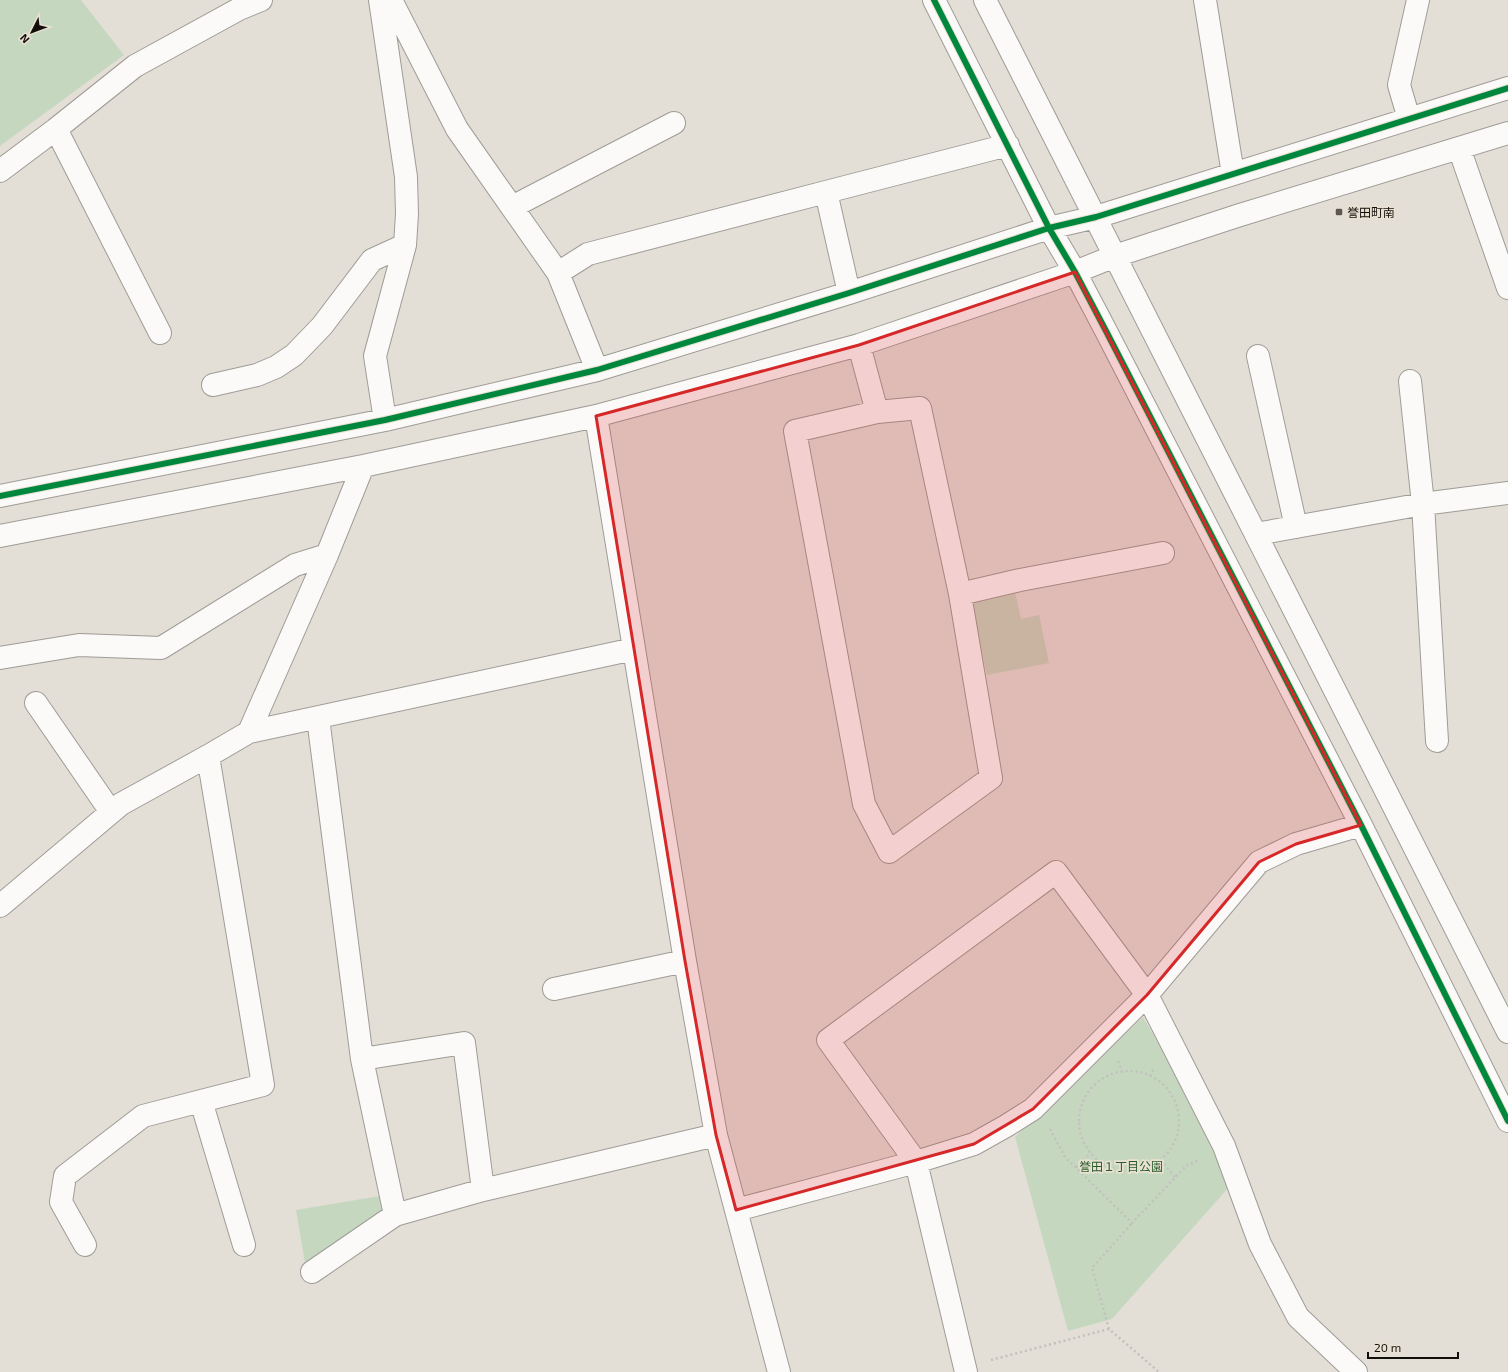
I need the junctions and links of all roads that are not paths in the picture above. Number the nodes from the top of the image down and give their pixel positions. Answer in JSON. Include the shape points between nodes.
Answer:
{"nodes":[{"id":1,"x":261,"y":0,"type":"edge"},
{"id":2,"x":380,"y":0,"type":"edge"},
{"id":3,"x":391,"y":0,"type":"edge"},
{"id":4,"x":934,"y":0,"type":"edge"},
{"id":5,"x":985,"y":0,"type":"edge"},
{"id":6,"x":1205,"y":0,"type":"edge"},
{"id":7,"x":1418,"y":0,"type":"edge"},
{"id":8,"x":1508,"y":88,"type":"edge"},
{"id":9,"x":1409,"y":119,"type":"junction"},
{"id":10,"x":674,"y":123,"type":"dead end"},
{"id":11,"x":56,"y":129,"type":"junction"},
{"id":12,"x":1508,"y":133,"type":"edge"},
{"id":13,"x":1008,"y":145,"type":"junction"},
{"id":14,"x":1460,"y":148,"type":"junction"},
{"id":15,"x":0,"y":171,"type":"edge"},
{"id":16,"x":1233,"y":174,"type":"junction"},
{"id":17,"x":826,"y":192,"type":"junction"},
{"id":18,"x":512,"y":207,"type":"junction"},
{"id":19,"x":1096,"y":217,"type":"junction"},
{"id":20,"x":1049,"y":228,"type":"junction"},
{"id":21,"x":405,"y":244,"type":"junction"},
{"id":22,"x":1115,"y":256,"type":"junction"},
{"id":23,"x":1075,"y":272,"type":"junction"},
{"id":24,"x":558,"y":273,"type":"junction"},
{"id":25,"x":1508,"y":288,"type":"edge"},
{"id":26,"x":849,"y":293,"type":"junction"},
{"id":27,"x":160,"y":333,"type":"dead end"},
{"id":28,"x":858,"y":346,"type":"junction"},
{"id":29,"x":1258,"y":356,"type":"dead end"},
{"id":30,"x":598,"y":370,"type":"junction"},
{"id":31,"x":1410,"y":381,"type":"dead end"},
{"id":32,"x":213,"y":385,"type":"dead end"},
{"id":33,"x":877,"y":412,"type":"junction"},
{"id":34,"x":596,"y":416,"type":"junction"},
{"id":35,"x":385,"y":420,"type":"junction"},
{"id":36,"x":363,"y":466,"type":"junction"},
{"id":37,"x":1508,"y":493,"type":"edge"},
{"id":38,"x":0,"y":496,"type":"edge"},
{"id":39,"x":1423,"y":504,"type":"junction"},
{"id":40,"x":1296,"y":527,"type":"junction"},
{"id":41,"x":1256,"y":534,"type":"junction"},
{"id":42,"x":0,"y":536,"type":"edge"},
{"id":43,"x":1163,"y":553,"type":"dead end"},
{"id":44,"x":327,"y":555,"type":"junction"},
{"id":45,"x":960,"y":594,"type":"junction"},
{"id":46,"x":634,"y":649,"type":"junction"},
{"id":47,"x":0,"y":658,"type":"edge"},
{"id":48,"x":36,"y":703,"type":"dead end"},
{"id":49,"x":318,"y":718,"type":"junction"},
{"id":50,"x":249,"y":732,"type":"junction"},
{"id":51,"x":1438,"y":741,"type":"dead end"},
{"id":52,"x":208,"y":756,"type":"junction"},
{"id":53,"x":111,"y":812,"type":"junction"},
{"id":54,"x":1361,"y":825,"type":"junction"},
{"id":55,"x":0,"y":906,"type":"edge"},
{"id":56,"x":685,"y":961,"type":"junction"},
{"id":57,"x":554,"y":989,"type":"dead end"},
{"id":58,"x":1147,"y":994,"type":"junction"},
{"id":59,"x":1508,"y":1032,"type":"edge"},
{"id":60,"x":362,"y":1059,"type":"junction"},
{"id":61,"x":201,"y":1101,"type":"junction"},
{"id":62,"x":1508,"y":1121,"type":"edge"},
{"id":63,"x":716,"y":1135,"type":"junction"},
{"id":64,"x":916,"y":1162,"type":"junction"},
{"id":65,"x":483,"y":1190,"type":"junction"},
{"id":66,"x":736,"y":1210,"type":"junction"},
{"id":67,"x":395,"y":1215,"type":"junction"},
{"id":68,"x":85,"y":1245,"type":"dead end"},
{"id":69,"x":244,"y":1245,"type":"dead end"},
{"id":70,"x":312,"y":1272,"type":"dead end"},
{"id":71,"x":966,"y":1369,"type":"edge"},
{"id":72,"x":779,"y":1372,"type":"edge"},
{"id":73,"x":1356,"y":1372,"type":"edge"}],
"edges":[{"from":1,"to":11,"type":"street","via":[[239,9],[135,66]]},
{"from":2,"to":21,"type":"street","via":[[406,177]]},
{"from":3,"to":18,"type":"street","via":[[457,129]]},
{"from":4,"to":13,"type":"street"},
{"from":5,"to":19,"type":"street"},
{"from":6,"to":16,"type":"street"},
{"from":7,"to":9,"type":"street","via":[[1399,85]]},
{"from":8,"to":9,"type":"street"},
{"from":9,"to":16,"type":"street"},
{"from":10,"to":18,"type":"street"},
{"from":11,"to":15,"type":"street"},
{"from":11,"to":27,"type":"street"},
{"from":12,"to":14,"type":"street"},
{"from":13,"to":17,"type":"street"},
{"from":13,"to":20,"type":"street"},
{"from":14,"to":22,"type":"street"},
{"from":14,"to":25,"type":"street"},
{"from":16,"to":19,"type":"street"},
{"from":17,"to":24,"type":"street","via":[[588,254]]},
{"from":17,"to":26,"type":"street"},
{"from":18,"to":24,"type":"street"},
{"from":19,"to":20,"type":"street"},
{"from":19,"to":22,"type":"street"},
{"from":20,"to":23,"type":"street"},
{"from":20,"to":26,"type":"street"},
{"from":21,"to":32,"type":"street","via":[[372,260],[322,326],[294,355],[257,375]]},
{"from":21,"to":35,"type":"street","via":[[375,356]]},
{"from":22,"to":23,"type":"street"},
{"from":22,"to":41,"type":"street"},
{"from":23,"to":28,"type":"street"},
{"from":23,"to":54,"type":"street"},
{"from":24,"to":30,"type":"street"},
{"from":26,"to":30,"type":"street"},
{"from":28,"to":33,"type":"street"},
{"from":28,"to":34,"type":"street"},
{"from":29,"to":40,"type":"street"},
{"from":30,"to":35,"type":"street"},
{"from":31,"to":39,"type":"street"},
{"from":33,"to":45,"type":"street","via":[[920,408]]},
{"from":33,"to":45,"type":"street","via":[[794,431],[864,804],[890,852],[991,778]]},
{"from":34,"to":36,"type":"street"},
{"from":34,"to":46,"type":"street"},
{"from":35,"to":38,"type":"street"},
{"from":36,"to":42,"type":"street"},
{"from":36,"to":44,"type":"street"},
{"from":37,"to":39,"type":"street"},
{"from":39,"to":40,"type":"street"},
{"from":39,"to":51,"type":"street"},
{"from":40,"to":41,"type":"street"},
{"from":41,"to":59,"type":"street"},
{"from":43,"to":45,"type":"street"},
{"from":44,"to":47,"type":"street","via":[[295,565],[161,648],[80,645]]},
{"from":44,"to":50,"type":"street"},
{"from":46,"to":49,"type":"street"},
{"from":46,"to":56,"type":"street"},
{"from":48,"to":53,"type":"street"},
{"from":49,"to":50,"type":"street"},
{"from":49,"to":60,"type":"street"},
{"from":50,"to":52,"type":"street"},
{"from":52,"to":53,"type":"street"},
{"from":52,"to":61,"type":"street","via":[[263,1085]]},
{"from":53,"to":55,"type":"street"},
{"from":54,"to":58,"type":"street","via":[[1296,844],[1259,862]]},
{"from":54,"to":62,"type":"street"},
{"from":56,"to":57,"type":"street"},
{"from":56,"to":63,"type":"street"},
{"from":58,"to":64,"type":"street","via":[[1033,1109],[974,1144]]},
{"from":58,"to":64,"type":"street","via":[[1056,872],[828,1040]]},
{"from":58,"to":73,"type":"street","via":[[1227,1151],[1260,1244],[1298,1317]]},
{"from":60,"to":65,"type":"street","via":[[464,1043]]},
{"from":60,"to":67,"type":"street"},
{"from":61,"to":68,"type":"street","via":[[143,1116],[65,1176],[62,1202]]},
{"from":61,"to":69,"type":"street"},
{"from":63,"to":65,"type":"street"},
{"from":63,"to":66,"type":"street"},
{"from":64,"to":66,"type":"street"},
{"from":64,"to":71,"type":"street"},
{"from":65,"to":67,"type":"street"},
{"from":66,"to":72,"type":"street"},
{"from":67,"to":70,"type":"street"}]}
